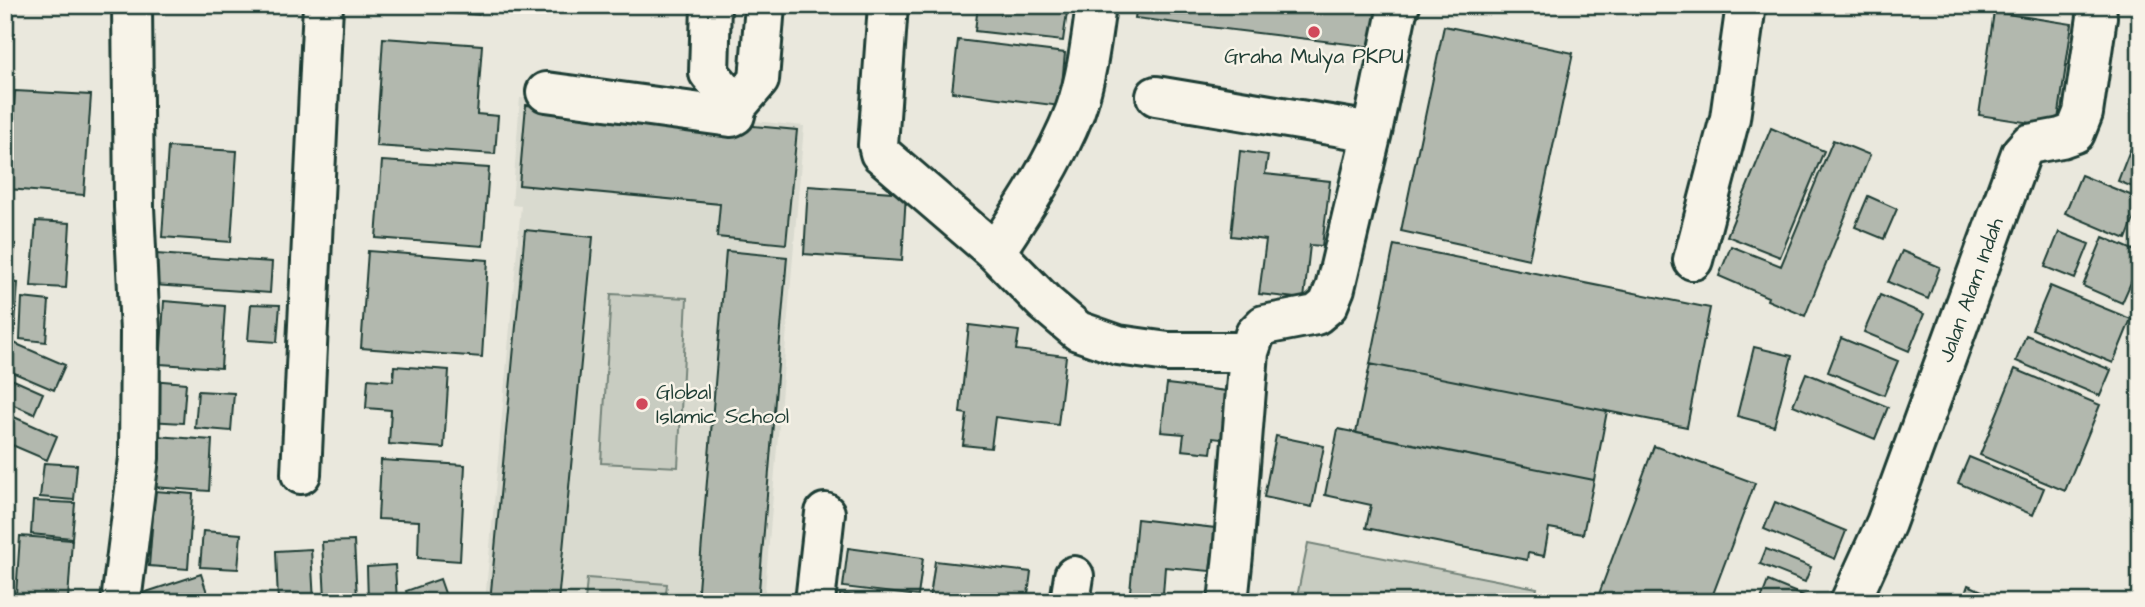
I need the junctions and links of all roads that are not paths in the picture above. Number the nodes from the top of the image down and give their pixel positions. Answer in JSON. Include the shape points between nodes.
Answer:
{"nodes":[{"id":1,"x":132,"y":5,"type":"edge"},
{"id":2,"x":323,"y":5,"type":"edge"},
{"id":3,"x":711,"y":5,"type":"edge"},
{"id":4,"x":765,"y":5,"type":"edge"},
{"id":5,"x":888,"y":5,"type":"edge"},
{"id":6,"x":1096,"y":5,"type":"edge"},
{"id":7,"x":1400,"y":5,"type":"edge"},
{"id":8,"x":1746,"y":5,"type":"edge"},
{"id":9,"x":2096,"y":5,"type":"edge"},
{"id":10,"x":546,"y":92,"type":"dead end"},
{"id":11,"x":1156,"y":96,"type":"dead end"},
{"id":12,"x":737,"y":106,"type":"junction"},
{"id":13,"x":1372,"y":132,"type":"junction"},
{"id":14,"x":995,"y":252,"type":"junction"},
{"id":15,"x":1692,"y":260,"type":"dead end"},
{"id":16,"x":1249,"y":352,"type":"junction"},
{"id":17,"x":301,"y":474,"type":"dead end"},
{"id":18,"x":825,"y":513,"type":"dead end"},
{"id":19,"x":121,"y":602,"type":"edge"},
{"id":20,"x":815,"y":602,"type":"edge"},
{"id":21,"x":1228,"y":602,"type":"edge"},
{"id":22,"x":1850,"y":602,"type":"edge"}],
"edges":[{"from":1,"to":19,"type":"street","via":[[139,458]]},
{"from":2,"to":17,"type":"street"},
{"from":3,"to":12,"type":"street","via":[[709,73]]},
{"from":4,"to":12,"type":"street","via":[[759,80]]},
{"from":5,"to":14,"type":"street","via":[[880,153]]},
{"from":6,"to":14,"type":"street","via":[[1089,55],[1063,140]]},
{"from":7,"to":13,"type":"street"},
{"from":8,"to":15,"type":"street","via":[[1730,118]]},
{"from":9,"to":22,"type":"street","name":"Jalan Alam Indah","via":[[2083,113],[2075,133],[2029,144],[2021,153],[1886,523]]},
{"from":10,"to":12,"type":"street","via":[[731,117]]},
{"from":11,"to":13,"type":"street"},
{"from":13,"to":16,"type":"street","via":[[1328,305],[1316,315],[1264,325]]},
{"from":14,"to":16,"type":"street","via":[[1078,331],[1118,345],[1168,352]]},
{"from":16,"to":21,"type":"street"},
{"from":18,"to":20,"type":"street"}]}
